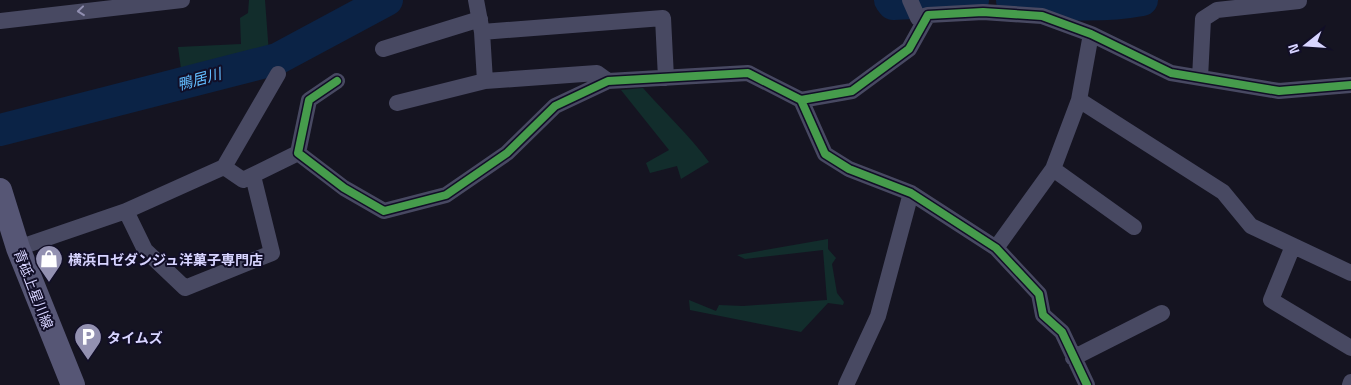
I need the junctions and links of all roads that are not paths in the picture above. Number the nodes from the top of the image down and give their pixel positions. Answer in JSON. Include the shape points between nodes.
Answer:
{"nodes":[{"id":1,"x":182,"y":0,"type":"edge"},
{"id":2,"x":476,"y":0,"type":"edge"},
{"id":3,"x":1299,"y":1,"type":"edge"},
{"id":4,"x":918,"y":9,"type":"edge"},
{"id":5,"x":0,"y":20,"type":"edge"},
{"id":6,"x":481,"y":26,"type":"junction"},
{"id":7,"x":1090,"y":34,"type":"junction"},
{"id":8,"x":383,"y":49,"type":"dead end"},
{"id":9,"x":278,"y":74,"type":"dead end"},
{"id":10,"x":666,"y":78,"type":"junction"},
{"id":11,"x":1200,"y":78,"type":"junction"},
{"id":12,"x":337,"y":81,"type":"dead end"},
{"id":13,"x":485,"y":81,"type":"junction"},
{"id":14,"x":608,"y":81,"type":"junction"},
{"id":15,"x":1351,"y":85,"type":"edge"},
{"id":16,"x":801,"y":100,"type":"junction"},
{"id":17,"x":1079,"y":100,"type":"junction"},
{"id":18,"x":397,"y":103,"type":"dead end"},
{"id":19,"x":298,"y":153,"type":"junction"},
{"id":20,"x":224,"y":167,"type":"junction"},
{"id":21,"x":1053,"y":169,"type":"junction"},
{"id":22,"x":253,"y":176,"type":"junction"},
{"id":23,"x":0,"y":192,"type":"edge"},
{"id":24,"x":911,"y":193,"type":"junction"},
{"id":25,"x":126,"y":211,"type":"junction"},
{"id":26,"x":1134,"y":227,"type":"dead end"},
{"id":27,"x":1293,"y":246,"type":"junction"},
{"id":28,"x":18,"y":248,"type":"junction"},
{"id":29,"x":996,"y":248,"type":"junction"},
{"id":30,"x":1351,"y":273,"type":"edge"},
{"id":31,"x":1162,"y":313,"type":"dead end"},
{"id":32,"x":1351,"y":348,"type":"edge"},
{"id":33,"x":1073,"y":358,"type":"junction"},
{"id":34,"x":73,"y":385,"type":"edge"},
{"id":35,"x":846,"y":385,"type":"edge"},
{"id":36,"x":1087,"y":385,"type":"edge"}],
"edges":[{"from":1,"to":5,"type":"street","one_way":true},
{"from":2,"to":6,"type":"street"},
{"from":3,"to":11,"type":"street","via":[[1216,10],[1203,19]]},
{"from":4,"to":7,"type":"street","via":[[1042,16]]},
{"from":4,"to":16,"type":"street","via":[[909,48],[852,91]]},
{"from":6,"to":8,"type":"street"},
{"from":6,"to":10,"type":"street","via":[[663,18]]},
{"from":6,"to":13,"type":"street"},
{"from":7,"to":11,"type":"street","via":[[1171,73]]},
{"from":7,"to":17,"type":"street"},
{"from":9,"to":20,"type":"street"},
{"from":10,"to":14,"type":"street"},
{"from":10,"to":16,"type":"street","via":[[748,73]]},
{"from":11,"to":15,"type":"street","via":[[1279,91]]},
{"from":12,"to":19,"type":"street","via":[[309,100]]},
{"from":13,"to":14,"type":"street","via":[[597,73]]},
{"from":13,"to":18,"type":"street"},
{"from":14,"to":19,"type":"street","via":[[555,106],[507,153],[446,195],[384,211],[344,188]]},
{"from":16,"to":24,"type":"street","via":[[825,154],[849,169]]},
{"from":17,"to":21,"type":"street"},
{"from":17,"to":27,"type":"street","via":[[1223,192],[1251,226]]},
{"from":19,"to":22,"type":"street"},
{"from":20,"to":22,"type":"street","via":[[242,180]]},
{"from":20,"to":25,"type":"street"},
{"from":21,"to":26,"type":"street"},
{"from":21,"to":29,"type":"street"},
{"from":22,"to":25,"type":"street","via":[[272,253],[185,288],[145,250]]},
{"from":23,"to":28,"type":"main road","name":"青砥上星川線"},
{"from":24,"to":29,"type":"street"},
{"from":24,"to":35,"type":"street","via":[[878,316]]},
{"from":25,"to":28,"type":"street"},
{"from":27,"to":30,"type":"street"},
{"from":27,"to":32,"type":"street","via":[[1271,300]]},
{"from":28,"to":34,"type":"main road","name":"青砥上星川線"},
{"from":29,"to":33,"type":"street","via":[[1039,294],[1043,315],[1062,332]]},
{"from":31,"to":33,"type":"street"},
{"from":33,"to":36,"type":"street"}]}
